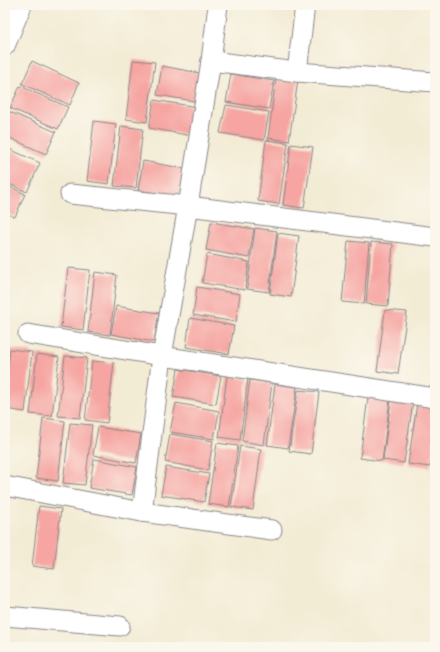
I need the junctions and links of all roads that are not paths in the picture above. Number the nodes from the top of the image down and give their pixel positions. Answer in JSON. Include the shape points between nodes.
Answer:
{"nodes":[{"id":1,"x":22,"y":5,"type":"edge"},
{"id":2,"x":218,"y":5,"type":"edge"},
{"id":3,"x":305,"y":5,"type":"edge"},
{"id":4,"x":5,"y":46,"type":"edge"},
{"id":5,"x":211,"y":61,"type":"junction"},
{"id":6,"x":297,"y":72,"type":"junction"},
{"id":7,"x":435,"y":82,"type":"edge"},
{"id":8,"x":70,"y":194,"type":"dead end"},
{"id":9,"x":188,"y":206,"type":"junction"},
{"id":10,"x":435,"y":237,"type":"edge"},
{"id":11,"x":28,"y":334,"type":"dead end"},
{"id":12,"x":162,"y":356,"type":"junction"},
{"id":13,"x":435,"y":398,"type":"edge"},
{"id":14,"x":5,"y":486,"type":"edge"},
{"id":15,"x":142,"y":512,"type":"junction"},
{"id":16,"x":272,"y":530,"type":"dead end"},
{"id":17,"x":5,"y":616,"type":"edge"},
{"id":18,"x":120,"y":626,"type":"dead end"}],
"edges":[{"from":1,"to":4,"type":"street"},
{"from":2,"to":5,"type":"street"},
{"from":3,"to":6,"type":"street"},
{"from":5,"to":6,"type":"street"},
{"from":5,"to":9,"type":"street"},
{"from":6,"to":7,"type":"street"},
{"from":8,"to":9,"type":"street"},
{"from":9,"to":10,"type":"street"},
{"from":9,"to":12,"type":"street"},
{"from":11,"to":12,"type":"street"},
{"from":12,"to":13,"type":"street"},
{"from":12,"to":15,"type":"street"},
{"from":14,"to":15,"type":"street"},
{"from":15,"to":16,"type":"street"},
{"from":17,"to":18,"type":"street"}]}
